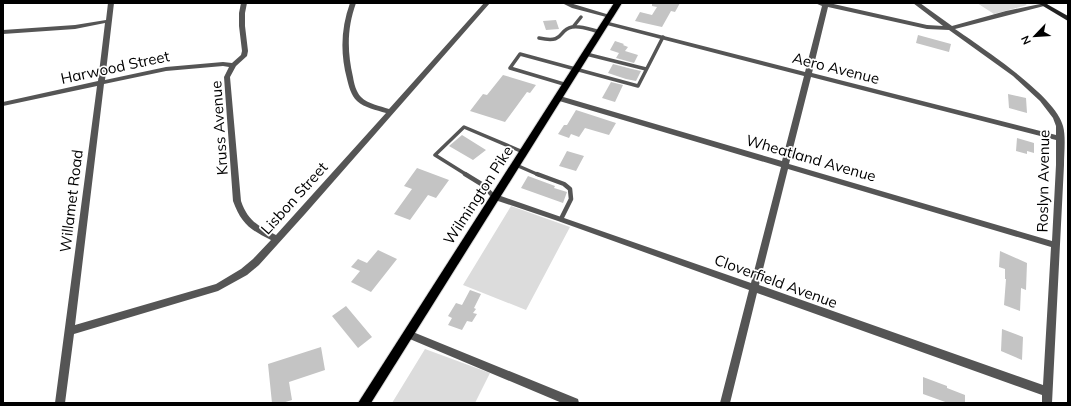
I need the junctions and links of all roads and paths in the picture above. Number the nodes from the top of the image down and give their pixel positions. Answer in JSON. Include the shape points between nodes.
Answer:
{"nodes":[{"id":1,"x":110,"y":3,"type":"edge"},
{"id":2,"x":244,"y":3,"type":"edge"},
{"id":3,"x":353,"y":3,"type":"edge"},
{"id":4,"x":487,"y":3,"type":"edge"},
{"id":5,"x":566,"y":3,"type":"edge"},
{"id":6,"x":618,"y":3,"type":"edge"},
{"id":7,"x":916,"y":3,"type":"edge"},
{"id":8,"x":823,"y":4,"type":"edge"},
{"id":9,"x":1043,"y":4,"type":"edge"},
{"id":10,"x":581,"y":17,"type":"dead end"},
{"id":11,"x":1066,"y":17,"type":"edge"},
{"id":12,"x":608,"y":20,"type":"junction"},
{"id":13,"x":108,"y":21,"type":"junction"},
{"id":14,"x":573,"y":27,"type":"junction"},
{"id":15,"x":950,"y":28,"type":"junction"},
{"id":16,"x":3,"y":32,"type":"edge"},
{"id":17,"x":600,"y":32,"type":"junction"},
{"id":18,"x":539,"y":38,"type":"dead end"},
{"id":19,"x":663,"y":38,"type":"junction"},
{"id":20,"x":586,"y":54,"type":"junction"},
{"id":21,"x":233,"y":65,"type":"junction"},
{"id":22,"x":646,"y":69,"type":"junction"},
{"id":23,"x":576,"y":70,"type":"junction"},
{"id":24,"x":808,"y":74,"type":"junction"},
{"id":25,"x":101,"y":83,"type":"junction"},
{"id":26,"x":567,"y":85,"type":"junction"},
{"id":27,"x":558,"y":98,"type":"junction"},
{"id":28,"x":3,"y":104,"type":"edge"},
{"id":29,"x":390,"y":112,"type":"junction"},
{"id":30,"x":1061,"y":139,"type":"junction"},
{"id":31,"x":524,"y":152,"type":"junction"},
{"id":32,"x":516,"y":164,"type":"junction"},
{"id":33,"x":785,"y":165,"type":"junction"},
{"id":34,"x":495,"y":197,"type":"junction"},
{"id":35,"x":561,"y":219,"type":"junction"},
{"id":36,"x":277,"y":238,"type":"junction"},
{"id":37,"x":1055,"y":245,"type":"junction"},
{"id":38,"x":754,"y":288,"type":"junction"},
{"id":39,"x":69,"y":331,"type":"junction"},
{"id":40,"x":408,"y":334,"type":"junction"},
{"id":41,"x":1048,"y":392,"type":"junction"},
{"id":42,"x":60,"y":403,"type":"edge"},
{"id":43,"x":364,"y":403,"type":"edge"},
{"id":44,"x":574,"y":403,"type":"edge"},
{"id":45,"x":725,"y":403,"type":"edge"},
{"id":46,"x":1047,"y":403,"type":"edge"}],
"edges":[{"from":1,"to":13,"type":"street","name":"Willamet Road"},
{"from":2,"to":21,"type":"street","name":"Kruss Avenue","via":[[242,26],[245,51],[244,56]]},
{"from":3,"to":29,"type":"street","via":[[345,38],[345,55],[354,93],[363,102]]},
{"from":4,"to":29,"type":"street","name":"Lisbon Street"},
{"from":5,"to":12,"type":"street","name":"Aero Avenue"},
{"from":6,"to":12,"type":"main road","name":"Wilmington Pike"},
{"from":7,"to":15,"type":"street","name":"Roslyn Avenue"},
{"from":8,"to":15,"type":"street","via":[[927,27]]},
{"from":8,"to":24,"type":"street"},
{"from":9,"to":11,"type":"main road"},
{"from":9,"to":15,"type":"street"},
{"from":10,"to":14,"type":"lane"},
{"from":12,"to":17,"type":"main road","name":"Wilmington Pike"},
{"from":12,"to":19,"type":"street","name":"Aero Avenue"},
{"from":13,"to":16,"type":"street","via":[[75,27]]},
{"from":13,"to":25,"type":"street","name":"Willamet Road"},
{"from":14,"to":17,"type":"lane"},
{"from":14,"to":18,"type":"lane","via":[[568,28],[558,39]]},
{"from":15,"to":30,"type":"street","name":"Roslyn Avenue","via":[[1042,98],[1056,117]]},
{"from":17,"to":20,"type":"main road","name":"Wilmington Pike"},
{"from":19,"to":22,"type":"lane"},
{"from":19,"to":24,"type":"street","name":"Aero Avenue"},
{"from":20,"to":22,"type":"lane"},
{"from":20,"to":23,"type":"main road","name":"Wilmington Pike"},
{"from":21,"to":25,"type":"street","name":"Harwood Street","via":[[178,67]]},
{"from":21,"to":36,"type":"street","name":"Kruss Avenue","via":[[227,77],[237,201],[246,221]]},
{"from":22,"to":23,"type":"lane","via":[[638,86]]},
{"from":23,"to":26,"type":"main road","name":"Wilmington Pike"},
{"from":23,"to":26,"type":"lane","via":[[520,54],[510,68]]},
{"from":24,"to":30,"type":"street","name":"Aero Avenue"},
{"from":24,"to":33,"type":"street"},
{"from":25,"to":28,"type":"street","name":"Harwood Street"},
{"from":25,"to":39,"type":"street","name":"Willamet Road"},
{"from":26,"to":27,"type":"main road","name":"Wilmington Pike"},
{"from":27,"to":31,"type":"main road","name":"Wilmington Pike"},
{"from":27,"to":33,"type":"street","name":"Wheatland Avenue"},
{"from":29,"to":36,"type":"street","name":"Lisbon Street"},
{"from":30,"to":37,"type":"street","name":"Roslyn Avenue"},
{"from":31,"to":32,"type":"main road","name":"Wilmington Pike"},
{"from":31,"to":34,"type":"lane","via":[[464,127],[435,155],[483,185]]},
{"from":32,"to":34,"type":"main road","name":"Wilmington Pike"},
{"from":32,"to":35,"type":"lane","via":[[569,188],[571,200]]},
{"from":33,"to":37,"type":"street","name":"Wheatland Avenue"},
{"from":33,"to":38,"type":"street"},
{"from":34,"to":35,"type":"street","name":"Cloverfield Avenue"},
{"from":34,"to":40,"type":"main road","name":"Wilmington Pike"},
{"from":35,"to":38,"type":"street","name":"Cloverfield Avenue"},
{"from":36,"to":39,"type":"street","name":"Lisbon Street","via":[[244,272],[218,287]]},
{"from":37,"to":41,"type":"street","name":"Roslyn Avenue"},
{"from":38,"to":41,"type":"street","name":"Cloverfield Avenue"},
{"from":38,"to":45,"type":"street"},
{"from":39,"to":42,"type":"street","name":"Willamet Road"},
{"from":40,"to":43,"type":"main road","name":"Wilmington Pike"},
{"from":40,"to":44,"type":"street"},
{"from":41,"to":46,"type":"street","name":"Roslyn Avenue"}]}
